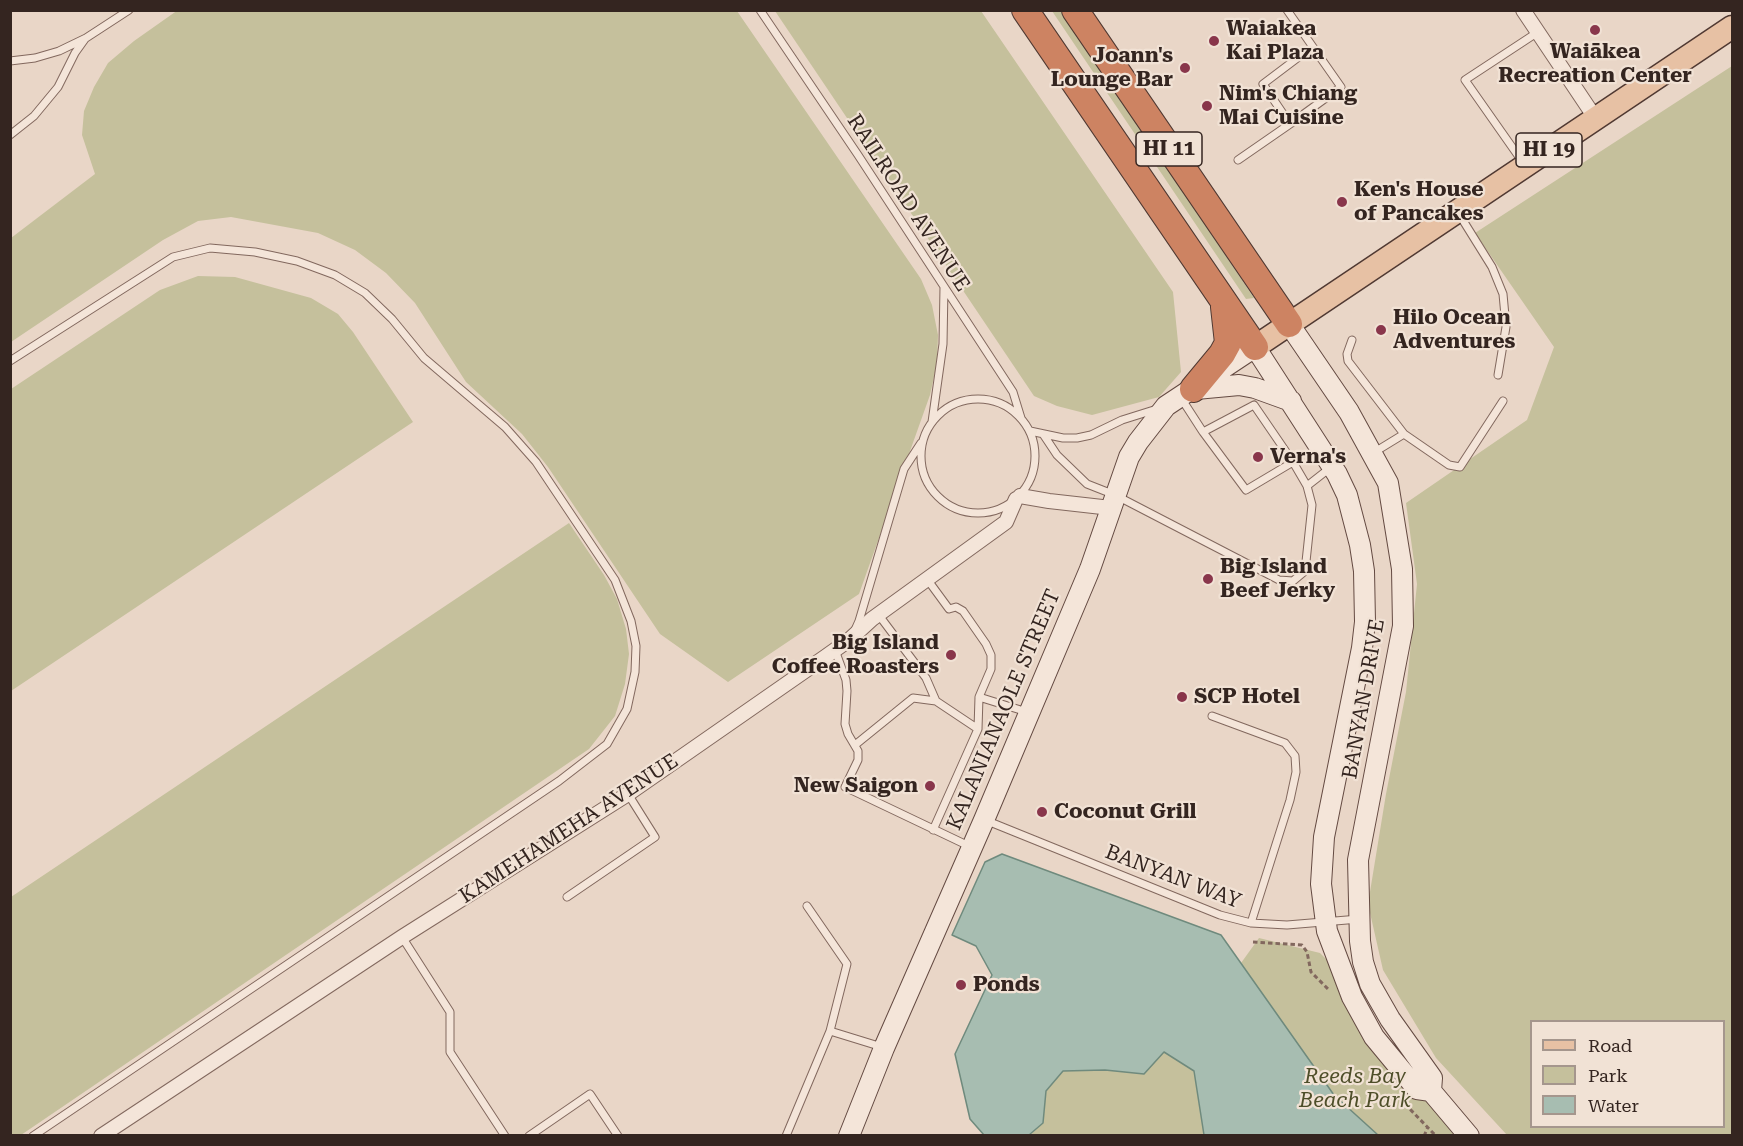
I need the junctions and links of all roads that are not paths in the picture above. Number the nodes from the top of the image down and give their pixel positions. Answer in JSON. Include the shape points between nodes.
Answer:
{"nodes":[{"id":1,"x":129,"y":10,"type":"edge"},
{"id":2,"x":760,"y":10,"type":"edge"},
{"id":3,"x":1025,"y":10,"type":"edge"},
{"id":4,"x":1287,"y":10,"type":"edge"},
{"id":5,"x":1523,"y":10,"type":"edge"},
{"id":6,"x":1078,"y":11,"type":"edge"},
{"id":7,"x":1732,"y":27,"type":"edge"},
{"id":8,"x":1538,"y":32,"type":"junction"},
{"id":9,"x":86,"y":38,"type":"junction"},
{"id":10,"x":1312,"y":47,"type":"junction"},
{"id":11,"x":10,"y":61,"type":"edge"},
{"id":12,"x":1596,"y":118,"type":"junction"},
{"id":13,"x":1290,"y":124,"type":"junction"},
{"id":14,"x":10,"y":135,"type":"edge"},
{"id":15,"x":1238,"y":160,"type":"dead end"},
{"id":16,"x":1526,"y":166,"type":"junction"},
{"id":17,"x":1458,"y":212,"type":"junction"},
{"id":18,"x":944,"y":287,"type":"junction"},
{"id":19,"x":1221,"y":298,"type":"junction"},
{"id":20,"x":1289,"y":324,"type":"junction"},
{"id":21,"x":1352,"y":340,"type":"dead end"},
{"id":22,"x":1255,"y":347,"type":"junction"},
{"id":23,"x":10,"y":361,"type":"edge"},
{"id":24,"x":1498,"y":375,"type":"dead end"},
{"id":25,"x":1180,"y":397,"type":"junction"},
{"id":26,"x":1291,"y":401,"type":"junction"},
{"id":27,"x":1503,"y":401,"type":"dead end"},
{"id":28,"x":1021,"y":418,"type":"junction"},
{"id":29,"x":932,"y":422,"type":"junction"},
{"id":30,"x":1030,"y":431,"type":"junction"},
{"id":31,"x":1203,"y":432,"type":"junction"},
{"id":32,"x":1043,"y":434,"type":"junction"},
{"id":33,"x":1404,"y":434,"type":"junction"},
{"id":34,"x":922,"y":441,"type":"junction"},
{"id":35,"x":1373,"y":453,"type":"junction"},
{"id":36,"x":1293,"y":462,"type":"junction"},
{"id":37,"x":1332,"y":466,"type":"junction"},
{"id":38,"x":1307,"y":486,"type":"junction"},
{"id":39,"x":1018,"y":497,"type":"junction"},
{"id":40,"x":1113,"y":502,"type":"junction"},
{"id":41,"x":927,"y":579,"type":"junction"},
{"id":42,"x":878,"y":614,"type":"junction"},
{"id":43,"x":849,"y":640,"type":"junction"},
{"id":44,"x":836,"y":650,"type":"junction"},
{"id":45,"x":980,"y":697,"type":"junction"},
{"id":46,"x":936,"y":701,"type":"junction"},
{"id":47,"x":1030,"y":713,"type":"junction"},
{"id":48,"x":1212,"y":716,"type":"dead end"},
{"id":49,"x":978,"y":729,"type":"junction"},
{"id":50,"x":855,"y":745,"type":"junction"},
{"id":51,"x":628,"y":794,"type":"junction"},
{"id":52,"x":984,"y":820,"type":"junction"},
{"id":53,"x":933,"y":830,"type":"junction"},
{"id":54,"x":972,"y":848,"type":"junction"},
{"id":55,"x":567,"y":897,"type":"dead end"},
{"id":56,"x":807,"y":906,"type":"dead end"},
{"id":57,"x":1359,"y":919,"type":"junction"},
{"id":58,"x":1326,"y":922,"type":"junction"},
{"id":59,"x":1251,"y":923,"type":"junction"},
{"id":60,"x":402,"y":937,"type":"junction"},
{"id":61,"x":830,"y":1031,"type":"junction"},
{"id":62,"x":884,"y":1048,"type":"junction"},
{"id":63,"x":1431,"y":1091,"type":"junction"},
{"id":64,"x":786,"y":1135,"type":"edge"},
{"id":65,"x":33,"y":1136,"type":"edge"},
{"id":66,"x":101,"y":1136,"type":"edge"},
{"id":67,"x":505,"y":1136,"type":"edge"},
{"id":68,"x":529,"y":1136,"type":"edge"},
{"id":69,"x":618,"y":1136,"type":"edge"},
{"id":70,"x":849,"y":1136,"type":"edge"},
{"id":71,"x":1469,"y":1136,"type":"edge"}],
"edges":[{"from":1,"to":9,"type":"lane"},
{"from":2,"to":18,"type":"lane","name":"RAILROAD AVENUE"},
{"from":3,"to":19,"type":"highway","number":"HI 11"},
{"from":4,"to":10,"type":"lane"},
{"from":5,"to":8,"type":"street"},
{"from":6,"to":20,"type":"highway","number":"HI 11"},
{"from":7,"to":12,"type":"main road","number":"HI 19"},
{"from":8,"to":12,"type":"street"},
{"from":8,"to":16,"type":"lane","via":[[1466,80]]},
{"from":9,"to":11,"type":"lane","via":[[59,51]]},
{"from":9,"to":14,"type":"lane","via":[[58,87],[34,116]]},
{"from":10,"to":13,"type":"lane","via":[[1263,84]]},
{"from":10,"to":13,"type":"lane","via":[[1341,87]]},
{"from":12,"to":16,"type":"main road","number":"HI 19"},
{"from":13,"to":15,"type":"lane"},
{"from":16,"to":17,"type":"main road","number":"HI 19"},
{"from":17,"to":20,"type":"main road","number":"HI 19"},
{"from":17,"to":24,"type":"lane","via":[[1492,267],[1503,294],[1506,327]]},
{"from":18,"to":28,"type":"lane","name":"RAILROAD AVENUE","via":[[1013,392]]},
{"from":18,"to":29,"type":"lane","via":[[943,344]]},
{"from":19,"to":22,"type":"highway","number":"HI 11"},
{"from":19,"to":25,"type":"highway","via":[[1228,343]]},
{"from":20,"to":22,"type":"main road","number":"HI 19"},
{"from":20,"to":35,"type":"street","name":"BANYAN DRIVE"},
{"from":21,"to":33,"type":"lane","via":[[1348,361]]},
{"from":22,"to":25,"type":"street","name":"KALANIANAOLE STREET","number":"HI 19"},
{"from":22,"to":26,"type":"street","name":"BANYAN DRIVE"},
{"from":23,"to":65,"type":"lane","via":[[173,257],[210,248],[255,252],[335,275],[365,292],[424,358],[505,427],[536,462],[615,580],[636,646],[627,709],[607,744],[559,781]]},
{"from":25,"to":26,"type":"street","via":[[1239,385]]},
{"from":25,"to":31,"type":"lane"},
{"from":25,"to":32,"type":"lane","via":[[1091,435],[1063,438]]},
{"from":25,"to":40,"type":"street","name":"KALANIANAOLE STREET","number":"HI 19","via":[[1138,442]]},
{"from":26,"to":37,"type":"street","name":"BANYAN DRIVE"},
{"from":27,"to":33,"type":"lane","via":[[1460,468],[1449,465]]},
{"from":28,"to":29,"type":"lane","via":[[1003,404],[973,399],[956,403]]},
{"from":28,"to":30,"type":"lane"},
{"from":29,"to":34,"type":"lane"},
{"from":30,"to":32,"type":"lane"},
{"from":30,"to":39,"type":"lane","via":[[1035,468]]},
{"from":31,"to":36,"type":"lane","via":[[1254,405]]},
{"from":31,"to":36,"type":"lane","via":[[1246,490]]},
{"from":32,"to":40,"type":"lane","via":[[1087,484]]},
{"from":33,"to":35,"type":"lane"},
{"from":34,"to":39,"type":"lane","via":[[924,475],[944,503],[977,514],[994,512]]},
{"from":34,"to":43,"type":"lane","via":[[904,469],[860,621]]},
{"from":35,"to":57,"type":"street","name":"BANYAN DRIVE","via":[[1388,483],[1404,596],[1403,626],[1360,850]]},
{"from":36,"to":38,"type":"lane"},
{"from":37,"to":38,"type":"lane"},
{"from":37,"to":58,"type":"street","name":"BANYAN DRIVE","via":[[1355,519],[1365,596],[1362,648],[1324,837],[1322,884]]},
{"from":38,"to":40,"type":"lane","via":[[1312,505],[1305,571],[1293,581],[1279,580]]},
{"from":39,"to":40,"type":"street"},
{"from":39,"to":41,"type":"street","name":"KAMEHAMEHA AVENUE","via":[[1006,522]]},
{"from":40,"to":47,"type":"street","name":"KALANIANAOLE STREET","via":[[1090,569]]},
{"from":41,"to":42,"type":"street","name":"KAMEHAMEHA AVENUE"},
{"from":41,"to":45,"type":"lane","via":[[949,609],[963,611],[989,649],[991,669]]},
{"from":42,"to":43,"type":"street","name":"KAMEHAMEHA AVENUE"},
{"from":42,"to":46,"type":"lane","via":[[926,678]]},
{"from":43,"to":44,"type":"street","name":"KAMEHAMEHA AVENUE"},
{"from":44,"to":50,"type":"lane","via":[[846,680],[845,724]]},
{"from":44,"to":51,"type":"street","name":"KAMEHAMEHA AVENUE"},
{"from":45,"to":47,"type":"lane"},
{"from":45,"to":49,"type":"lane"},
{"from":46,"to":49,"type":"lane"},
{"from":46,"to":50,"type":"lane","via":[[913,698]]},
{"from":47,"to":52,"type":"street","name":"KALANIANAOLE STREET"},
{"from":48,"to":59,"type":"lane","via":[[1285,743],[1295,756],[1290,800]]},
{"from":49,"to":53,"type":"lane"},
{"from":50,"to":53,"type":"lane","via":[[858,760],[845,787]]},
{"from":51,"to":55,"type":"lane","via":[[655,837]]},
{"from":51,"to":60,"type":"street","name":"KAMEHAMEHA AVENUE"},
{"from":52,"to":54,"type":"street","name":"KALANIANAOLE STREET"},
{"from":52,"to":59,"type":"lane","name":"BANYAN WAY","via":[[1220,915]]},
{"from":53,"to":54,"type":"lane"},
{"from":54,"to":62,"type":"street","name":"KALANIANAOLE STREET"},
{"from":56,"to":61,"type":"lane","via":[[847,964]]},
{"from":57,"to":58,"type":"lane","name":"BANYAN WAY"},
{"from":57,"to":63,"type":"street","name":"BANYAN DRIVE","via":[[1363,962],[1370,984],[1432,1078]]},
{"from":58,"to":59,"type":"lane","name":"BANYAN WAY"},
{"from":58,"to":63,"type":"street","name":"BANYAN DRIVE","via":[[1342,975],[1374,1036],[1417,1089]]},
{"from":60,"to":66,"type":"street","name":"KAMEHAMEHA AVENUE"},
{"from":60,"to":67,"type":"lane","via":[[450,1012],[450,1052]]},
{"from":61,"to":62,"type":"lane"},
{"from":61,"to":64,"type":"lane"},
{"from":62,"to":70,"type":"street","name":"KALANIANAOLE STREET"},
{"from":63,"to":71,"type":"street","name":"BANYAN DRIVE"},
{"from":68,"to":69,"type":"lane","via":[[590,1094]]}]}
